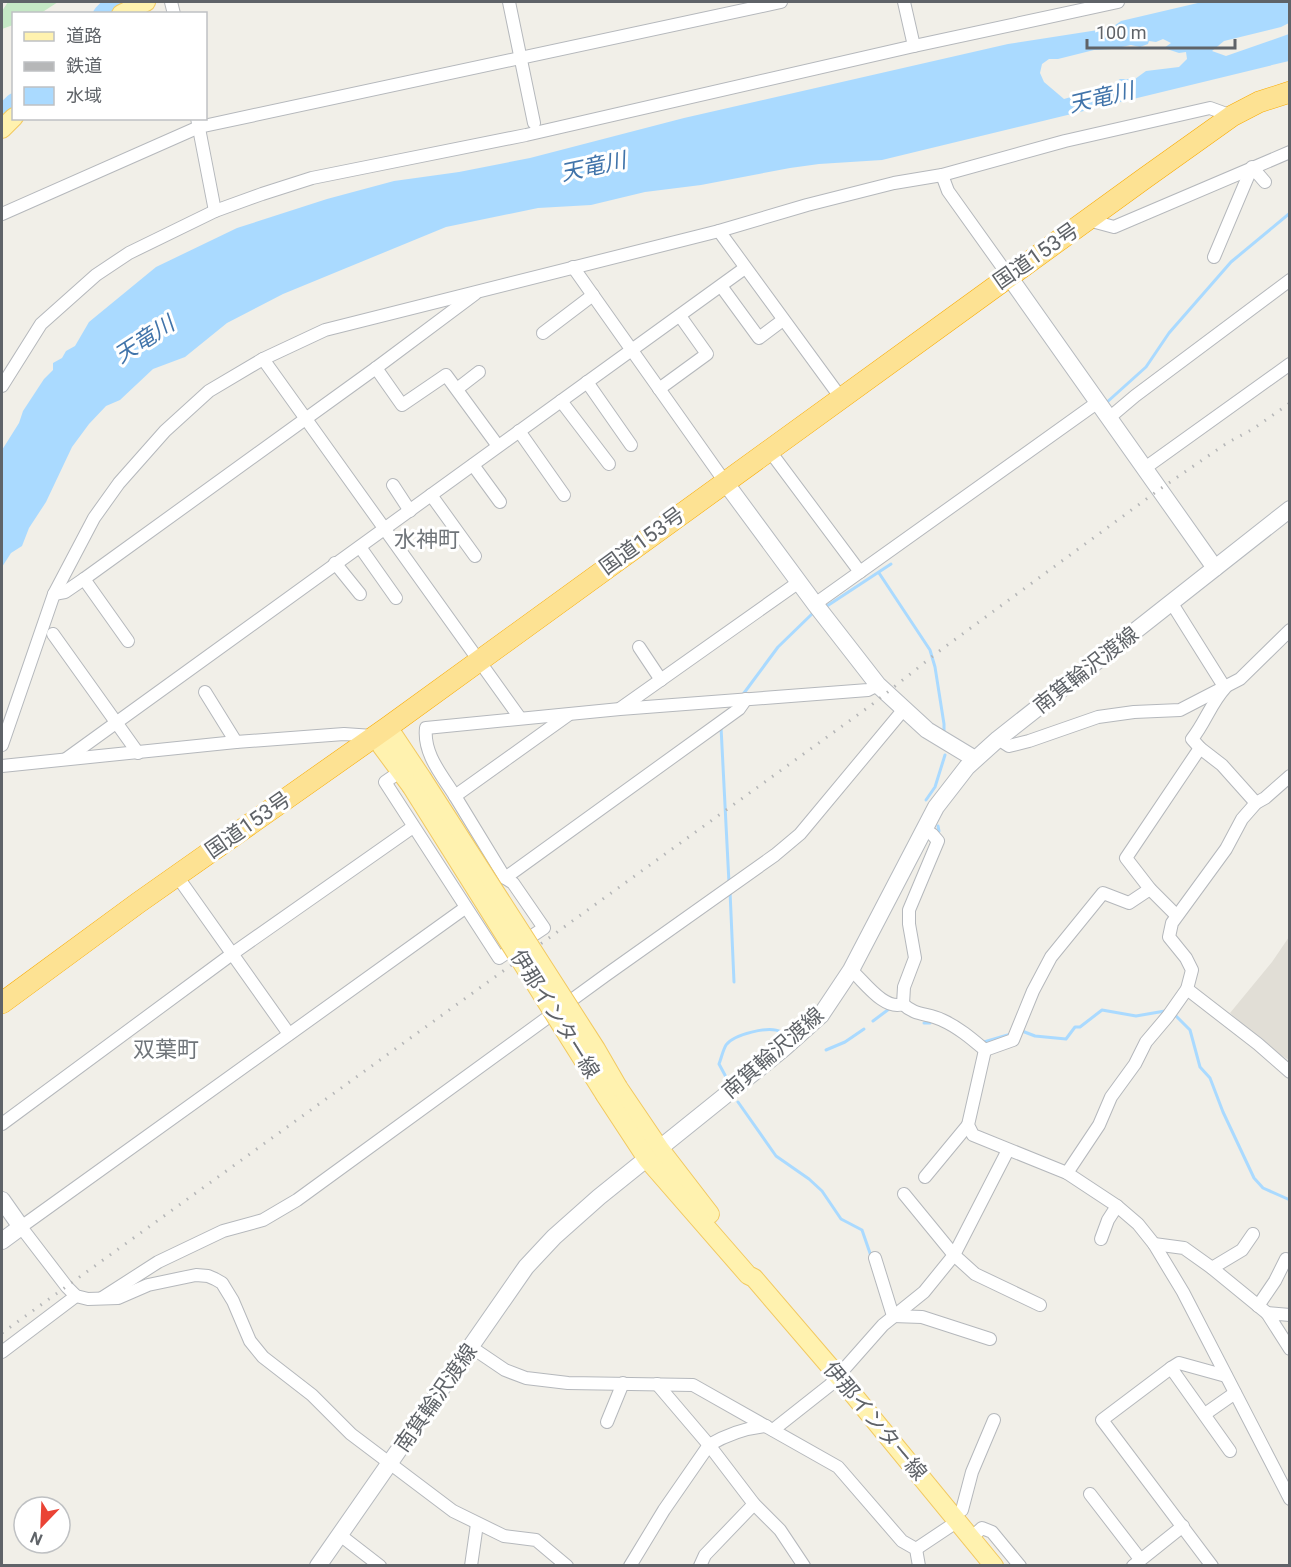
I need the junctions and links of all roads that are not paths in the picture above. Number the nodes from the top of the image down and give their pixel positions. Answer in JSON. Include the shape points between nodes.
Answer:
{"nodes":[{"id":1,"x":146,"y":2,"type":"edge"},
{"id":2,"x":509,"y":2,"type":"edge"},
{"id":3,"x":781,"y":2,"type":"edge"},
{"id":4,"x":904,"y":2,"type":"edge"},
{"id":5,"x":1118,"y":2,"type":"edge"},
{"id":6,"x":125,"y":12,"type":"edge"},
{"id":7,"x":914,"y":46,"type":"junction"},
{"id":8,"x":521,"y":57,"type":"junction"},
{"id":9,"x":1290,"y":92,"type":"edge"},
{"id":10,"x":1232,"y":116,"type":"junction"},
{"id":11,"x":198,"y":123,"type":"edge"},
{"id":12,"x":534,"y":123,"type":"dead end"},
{"id":13,"x":1290,"y":152,"type":"edge"},
{"id":14,"x":1252,"y":166,"type":"junction"},
{"id":15,"x":942,"y":175,"type":"junction"},
{"id":16,"x":1265,"y":182,"type":"dead end"},
{"id":17,"x":215,"y":211,"type":"junction"},
{"id":18,"x":2,"y":214,"type":"edge"},
{"id":19,"x":1088,"y":220,"type":"junction"},
{"id":20,"x":719,"y":231,"type":"junction"},
{"id":21,"x":1214,"y":258,"type":"dead end"},
{"id":22,"x":573,"y":267,"type":"junction"},
{"id":23,"x":745,"y":268,"type":"junction"},
{"id":24,"x":1008,"y":275,"type":"junction"},
{"id":25,"x":1290,"y":280,"type":"edge"},
{"id":26,"x":721,"y":286,"type":"junction"},
{"id":27,"x":478,"y":292,"type":"junction"},
{"id":28,"x":592,"y":296,"type":"junction"},
{"id":29,"x":680,"y":316,"type":"junction"},
{"id":30,"x":783,"y":320,"type":"junction"},
{"id":31,"x":543,"y":333,"type":"dead end"},
{"id":32,"x":631,"y":351,"type":"junction"},
{"id":33,"x":263,"y":360,"type":"junction"},
{"id":34,"x":1290,"y":364,"type":"edge"},
{"id":35,"x":376,"y":368,"type":"junction"},
{"id":36,"x":479,"y":372,"type":"dead end"},
{"id":37,"x":587,"y":382,"type":"junction"},
{"id":38,"x":2,"y":386,"type":"edge"},
{"id":39,"x":457,"y":389,"type":"junction"},
{"id":40,"x":659,"y":389,"type":"junction"},
{"id":41,"x":841,"y":398,"type":"junction"},
{"id":42,"x":561,"y":401,"type":"junction"},
{"id":43,"x":1098,"y":402,"type":"junction"},
{"id":44,"x":306,"y":418,"type":"junction"},
{"id":45,"x":1109,"y":418,"type":"junction"},
{"id":46,"x":519,"y":431,"type":"junction"},
{"id":47,"x":632,"y":445,"type":"dead end"},
{"id":48,"x":498,"y":446,"type":"junction"},
{"id":49,"x":769,"y":450,"type":"junction"},
{"id":50,"x":609,"y":464,"type":"dead end"},
{"id":51,"x":473,"y":465,"type":"junction"},
{"id":52,"x":1145,"y":468,"type":"junction"},
{"id":53,"x":725,"y":482,"type":"junction"},
{"id":54,"x":393,"y":485,"type":"dead end"},
{"id":55,"x":431,"y":495,"type":"junction"},
{"id":56,"x":564,"y":495,"type":"dead end"},
{"id":57,"x":500,"y":502,"type":"dead end"},
{"id":58,"x":1290,"y":509,"type":"edge"},
{"id":59,"x":410,"y":511,"type":"junction"},
{"id":60,"x":384,"y":529,"type":"junction"},
{"id":61,"x":360,"y":547,"type":"junction"},
{"id":62,"x":475,"y":556,"type":"dead end"},
{"id":63,"x":335,"y":563,"type":"junction"},
{"id":64,"x":1215,"y":568,"type":"junction"},
{"id":65,"x":860,"y":572,"type":"junction"},
{"id":66,"x":84,"y":579,"type":"junction"},
{"id":67,"x":799,"y":582,"type":"junction"},
{"id":68,"x":54,"y":594,"type":"junction"},
{"id":69,"x":360,"y":594,"type":"dead end"},
{"id":70,"x":396,"y":598,"type":"dead end"},
{"id":71,"x":1170,"y":602,"type":"junction"},
{"id":72,"x":815,"y":604,"type":"junction"},
{"id":73,"x":1290,"y":630,"type":"edge"},
{"id":74,"x":53,"y":634,"type":"dead end"},
{"id":75,"x":128,"y":641,"type":"dead end"},
{"id":76,"x":639,"y":647,"type":"dead end"},
{"id":77,"x":479,"y":659,"type":"junction"},
{"id":78,"x":661,"y":680,"type":"junction"},
{"id":79,"x":878,"y":685,"type":"junction"},
{"id":80,"x":1226,"y":688,"type":"junction"},
{"id":81,"x":205,"y":692,"type":"dead end"},
{"id":82,"x":746,"y":699,"type":"junction"},
{"id":83,"x":620,"y":709,"type":"junction"},
{"id":84,"x":904,"y":709,"type":"junction"},
{"id":85,"x":569,"y":715,"type":"junction"},
{"id":86,"x":520,"y":718,"type":"junction"},
{"id":87,"x":117,"y":721,"type":"junction"},
{"id":88,"x":381,"y":731,"type":"junction"},
{"id":89,"x":998,"y":739,"type":"junction"},
{"id":90,"x":237,"y":742,"type":"junction"},
{"id":91,"x":2,"y":745,"type":"edge"},
{"id":92,"x":1200,"y":748,"type":"junction"},
{"id":93,"x":138,"y":753,"type":"junction"},
{"id":94,"x":429,"y":753,"type":"junction"},
{"id":95,"x":66,"y":759,"type":"junction"},
{"id":96,"x":975,"y":759,"type":"junction"},
{"id":97,"x":2,"y":766,"type":"edge"},
{"id":98,"x":412,"y":775,"type":"junction"},
{"id":99,"x":1290,"y":776,"type":"edge"},
{"id":100,"x":455,"y":796,"type":"junction"},
{"id":101,"x":1256,"y":803,"type":"junction"},
{"id":102,"x":413,"y":827,"type":"junction"},
{"id":103,"x":924,"y":830,"type":"junction"},
{"id":104,"x":177,"y":876,"type":"junction"},
{"id":105,"x":505,"y":878,"type":"junction"},
{"id":106,"x":1150,"y":889,"type":"junction"},
{"id":107,"x":465,"y":908,"type":"junction"},
{"id":108,"x":1176,"y":915,"type":"junction"},
{"id":109,"x":232,"y":954,"type":"junction"},
{"id":110,"x":851,"y":970,"type":"junction"},
{"id":111,"x":1187,"y":989,"type":"junction"},
{"id":112,"x":2,"y":1003,"type":"edge"},
{"id":113,"x":903,"y":1004,"type":"junction"},
{"id":114,"x":287,"y":1031,"type":"junction"},
{"id":115,"x":985,"y":1050,"type":"junction"},
{"id":116,"x":1290,"y":1072,"type":"edge"},
{"id":117,"x":2,"y":1124,"type":"edge"},
{"id":118,"x":968,"y":1125,"type":"junction"},
{"id":119,"x":1008,"y":1150,"type":"junction"},
{"id":120,"x":653,"y":1154,"type":"junction"},
{"id":121,"x":1067,"y":1173,"type":"junction"},
{"id":122,"x":925,"y":1177,"type":"dead end"},
{"id":123,"x":904,"y":1194,"type":"dead end"},
{"id":124,"x":2,"y":1200,"type":"edge"},
{"id":125,"x":1117,"y":1206,"type":"junction"},
{"id":126,"x":21,"y":1227,"type":"junction"},
{"id":127,"x":1253,"y":1234,"type":"dead end"},
{"id":128,"x":1101,"y":1239,"type":"dead end"},
{"id":129,"x":2,"y":1241,"type":"edge"},
{"id":130,"x":1154,"y":1244,"type":"junction"},
{"id":131,"x":954,"y":1256,"type":"junction"},
{"id":132,"x":875,"y":1258,"type":"dead end"},
{"id":133,"x":1286,"y":1258,"type":"dead end"},
{"id":134,"x":1212,"y":1268,"type":"junction"},
{"id":135,"x":76,"y":1296,"type":"junction"},
{"id":136,"x":98,"y":1300,"type":"junction"},
{"id":137,"x":1040,"y":1305,"type":"dead end"},
{"id":138,"x":1262,"y":1310,"type":"junction"},
{"id":139,"x":1290,"y":1315,"type":"edge"},
{"id":140,"x":893,"y":1316,"type":"junction"},
{"id":141,"x":990,"y":1340,"type":"dead end"},
{"id":142,"x":471,"y":1347,"type":"junction"},
{"id":143,"x":1290,"y":1348,"type":"edge"},
{"id":144,"x":2,"y":1352,"type":"edge"},
{"id":145,"x":1171,"y":1368,"type":"junction"},
{"id":146,"x":838,"y":1376,"type":"junction"},
{"id":147,"x":1226,"y":1376,"type":"junction"},
{"id":148,"x":623,"y":1383,"type":"junction"},
{"id":149,"x":657,"y":1384,"type":"junction"},
{"id":150,"x":1235,"y":1393,"type":"junction"},
{"id":151,"x":1205,"y":1414,"type":"junction"},
{"id":152,"x":994,"y":1420,"type":"dead end"},
{"id":153,"x":607,"y":1422,"type":"dead end"},
{"id":154,"x":769,"y":1428,"type":"junction"},
{"id":155,"x":709,"y":1445,"type":"junction"},
{"id":156,"x":1230,"y":1451,"type":"dead end"},
{"id":157,"x":390,"y":1462,"type":"junction"},
{"id":158,"x":1090,"y":1494,"type":"dead end"},
{"id":159,"x":1290,"y":1499,"type":"edge"},
{"id":160,"x":754,"y":1504,"type":"junction"},
{"id":161,"x":960,"y":1516,"type":"junction"},
{"id":162,"x":477,"y":1524,"type":"junction"},
{"id":163,"x":1183,"y":1526,"type":"junction"},
{"id":164,"x":340,"y":1535,"type":"junction"},
{"id":165,"x":971,"y":1538,"type":"junction"},
{"id":166,"x":916,"y":1549,"type":"junction"},
{"id":167,"x":1136,"y":1562,"type":"edge"},
{"id":168,"x":318,"y":1566,"type":"edge"},
{"id":169,"x":380,"y":1566,"type":"edge"},
{"id":170,"x":471,"y":1566,"type":"edge"},
{"id":171,"x":567,"y":1566,"type":"edge"},
{"id":172,"x":630,"y":1566,"type":"edge"},
{"id":173,"x":700,"y":1566,"type":"edge"},
{"id":174,"x":804,"y":1566,"type":"edge"},
{"id":175,"x":919,"y":1566,"type":"edge"},
{"id":176,"x":994,"y":1566,"type":"edge"},
{"id":177,"x":1020,"y":1566,"type":"edge"},
{"id":178,"x":1212,"y":1566,"type":"edge"}],
"edges":[{"from":1,"to":6,"type":"main road"},
{"from":2,"to":8,"type":"street"},
{"from":3,"to":8,"type":"street"},
{"from":4,"to":7,"type":"street"},
{"from":5,"to":7,"type":"street"},
{"from":7,"to":17,"type":"street","via":[[526,135],[312,178]]},
{"from":8,"to":11,"type":"street"},
{"from":8,"to":12,"type":"street"},
{"from":9,"to":10,"type":"highway","name":"国道153号"},
{"from":10,"to":15,"type":"street","via":[[1210,108],[1065,141]]},
{"from":10,"to":19,"type":"highway","name":"国道153号"},
{"from":11,"to":17,"type":"street"},
{"from":11,"to":18,"type":"street"},
{"from":13,"to":14,"type":"street"},
{"from":14,"to":16,"type":"street"},
{"from":14,"to":19,"type":"street","via":[[1114,227]]},
{"from":14,"to":21,"type":"street"},
{"from":15,"to":20,"type":"street","via":[[829,199]]},
{"from":15,"to":24,"type":"street","via":[[948,191]]},
{"from":17,"to":38,"type":"street","via":[[129,253],[77,291],[41,324]]},
{"from":19,"to":24,"type":"highway","name":"国道153号"},
{"from":20,"to":22,"type":"street"},
{"from":20,"to":23,"type":"street"},
{"from":22,"to":27,"type":"street"},
{"from":22,"to":28,"type":"street"},
{"from":23,"to":26,"type":"street"},
{"from":23,"to":30,"type":"street"},
{"from":24,"to":41,"type":"highway","name":"国道153号"},
{"from":24,"to":43,"type":"main road"},
{"from":25,"to":45,"type":"street"},
{"from":26,"to":29,"type":"street"},
{"from":26,"to":30,"type":"street","via":[[759,338]]},
{"from":27,"to":33,"type":"street","via":[[325,330]]},
{"from":27,"to":35,"type":"street"},
{"from":28,"to":31,"type":"street"},
{"from":28,"to":32,"type":"street"},
{"from":29,"to":32,"type":"street"},
{"from":29,"to":40,"type":"street","via":[[707,354]]},
{"from":30,"to":41,"type":"street"},
{"from":32,"to":37,"type":"street"},
{"from":32,"to":40,"type":"street"},
{"from":33,"to":44,"type":"street"},
{"from":33,"to":68,"type":"street","via":[[210,391],[137,461],[94,518]]},
{"from":34,"to":52,"type":"street"},
{"from":35,"to":39,"type":"street","via":[[402,405],[446,375]]},
{"from":35,"to":44,"type":"street"},
{"from":36,"to":39,"type":"street"},
{"from":37,"to":42,"type":"street"},
{"from":37,"to":47,"type":"street"},
{"from":39,"to":48,"type":"street"},
{"from":40,"to":53,"type":"street"},
{"from":41,"to":49,"type":"highway","name":"国道153号"},
{"from":42,"to":46,"type":"street"},
{"from":42,"to":50,"type":"street"},
{"from":43,"to":45,"type":"main road"},
{"from":43,"to":65,"type":"street"},
{"from":44,"to":60,"type":"street"},
{"from":44,"to":66,"type":"street"},
{"from":45,"to":52,"type":"main road"},
{"from":46,"to":48,"type":"street"},
{"from":46,"to":56,"type":"street"},
{"from":48,"to":51,"type":"street"},
{"from":49,"to":53,"type":"highway","name":"国道153号"},
{"from":49,"to":65,"type":"street"},
{"from":51,"to":55,"type":"street"},
{"from":51,"to":57,"type":"street"},
{"from":52,"to":64,"type":"main road"},
{"from":53,"to":67,"type":"main road"},
{"from":53,"to":77,"type":"highway","name":"国道153号"},
{"from":54,"to":59,"type":"street"},
{"from":55,"to":59,"type":"street"},
{"from":55,"to":62,"type":"street"},
{"from":58,"to":64,"type":"main road","name":"南箕輪沢渡線"},
{"from":59,"to":60,"type":"street"},
{"from":60,"to":61,"type":"street"},
{"from":60,"to":77,"type":"street"},
{"from":61,"to":63,"type":"street"},
{"from":61,"to":70,"type":"street"},
{"from":63,"to":69,"type":"street"},
{"from":63,"to":87,"type":"street"},
{"from":64,"to":71,"type":"main road","name":"南箕輪沢渡線"},
{"from":65,"to":72,"type":"street"},
{"from":66,"to":68,"type":"street","via":[[65,592]]},
{"from":66,"to":75,"type":"street"},
{"from":67,"to":72,"type":"main road"},
{"from":67,"to":78,"type":"street"},
{"from":68,"to":91,"type":"street"},
{"from":71,"to":80,"type":"street"},
{"from":71,"to":89,"type":"main road","name":"南箕輪沢渡線"},
{"from":72,"to":79,"type":"main road"},
{"from":73,"to":80,"type":"street"},
{"from":74,"to":87,"type":"street"},
{"from":76,"to":78,"type":"street"},
{"from":77,"to":86,"type":"street"},
{"from":77,"to":88,"type":"highway","name":"国道153号"},
{"from":78,"to":83,"type":"street"},
{"from":79,"to":82,"type":"street","via":[[868,690]]},
{"from":79,"to":84,"type":"main road"},
{"from":80,"to":89,"type":"street","via":[[1180,710],[1098,717],[1009,746]]},
{"from":80,"to":92,"type":"street","via":[[1215,699],[1192,739]]},
{"from":81,"to":90,"type":"street"},
{"from":82,"to":83,"type":"street"},
{"from":82,"to":105,"type":"street","via":[[723,721]]},
{"from":83,"to":85,"type":"street"},
{"from":84,"to":96,"type":"main road","via":[[927,730]]},
{"from":84,"to":136,"type":"street","via":[[801,834],[776,855],[297,1200],[263,1220],[223,1231],[158,1262]]},
{"from":85,"to":86,"type":"street"},
{"from":85,"to":100,"type":"street"},
{"from":86,"to":94,"type":"street","via":[[426,728]]},
{"from":87,"to":93,"type":"street"},
{"from":87,"to":95,"type":"street"},
{"from":88,"to":90,"type":"street"},
{"from":88,"to":98,"type":"main road","name":"伊那インター線"},
{"from":88,"to":104,"type":"highway","name":"国道153号"},
{"from":89,"to":96,"type":"main road","name":"南箕輪沢渡線"},
{"from":90,"to":93,"type":"street"},
{"from":92,"to":101,"type":"street","via":[[1222,765]]},
{"from":92,"to":106,"type":"street","via":[[1122,860]]},
{"from":93,"to":95,"type":"street"},
{"from":94,"to":98,"type":"street"},
{"from":94,"to":100,"type":"street"},
{"from":95,"to":97,"type":"street"},
{"from":96,"to":103,"type":"main road","name":"南箕輪沢渡線","via":[[936,807]]},
{"from":98,"to":102,"type":"street","via":[[385,782]]},
{"from":98,"to":120,"type":"main road","name":"伊那インター線","bridge":true,"via":[[596,1048],[612,1091]]},
{"from":99,"to":101,"type":"street"},
{"from":100,"to":105,"type":"street"},
{"from":101,"to":108,"type":"street"},
{"from":102,"to":107,"type":"street"},
{"from":102,"to":109,"type":"street"},
{"from":103,"to":110,"type":"main road","name":"南箕輪沢渡線"},
{"from":103,"to":113,"type":"street","via":[[938,841],[909,910],[915,958],[904,987]]},
{"from":104,"to":109,"type":"street"},
{"from":104,"to":112,"type":"highway","name":"国道153号"},
{"from":105,"to":107,"type":"street","via":[[513,883],[544,928],[499,958]]},
{"from":106,"to":108,"type":"street"},
{"from":106,"to":115,"type":"street","via":[[1128,903],[1103,892],[1051,957],[1012,1040]]},
{"from":107,"to":114,"type":"street"},
{"from":108,"to":111,"type":"street","via":[[1169,937],[1192,970]]},
{"from":109,"to":114,"type":"street"},
{"from":109,"to":117,"type":"street"},
{"from":110,"to":113,"type":"street","via":[[885,1002]]},
{"from":110,"to":120,"type":"main road","name":"南箕輪沢渡線","via":[[808,1028]]},
{"from":111,"to":116,"type":"street"},
{"from":111,"to":121,"type":"street","via":[[1146,1042],[1136,1064],[1111,1097],[1100,1125]]},
{"from":113,"to":115,"type":"street","via":[[919,1014],[942,1020]]},
{"from":114,"to":126,"type":"street"},
{"from":115,"to":118,"type":"street"},
{"from":118,"to":119,"type":"street","via":[[973,1135]]},
{"from":118,"to":122,"type":"street"},
{"from":119,"to":121,"type":"street"},
{"from":119,"to":131,"type":"street"},
{"from":120,"to":142,"type":"main road","name":"南箕輪沢渡線","via":[[539,1251]]},
{"from":120,"to":146,"type":"main road","name":"伊那インター線"},
{"from":121,"to":125,"type":"street"},
{"from":123,"to":131,"type":"street"},
{"from":124,"to":126,"type":"main road"},
{"from":125,"to":128,"type":"street"},
{"from":125,"to":130,"type":"street"},
{"from":126,"to":129,"type":"main road"},
{"from":126,"to":135,"type":"street"},
{"from":127,"to":134,"type":"street","via":[[1242,1250]]},
{"from":130,"to":134,"type":"street","via":[[1184,1248]]},
{"from":130,"to":147,"type":"street"},
{"from":131,"to":137,"type":"street","via":[[975,1274]]},
{"from":131,"to":140,"type":"street","via":[[924,1292]]},
{"from":132,"to":140,"type":"street"},
{"from":133,"to":138,"type":"street"},
{"from":134,"to":138,"type":"street"},
{"from":135,"to":136,"type":"street"},
{"from":135,"to":144,"type":"street"},
{"from":136,"to":157,"type":"street","via":[[118,1298],[148,1285],[183,1277],[215,1279],[222,1283],[250,1341],[263,1357],[312,1395],[351,1434]]},
{"from":138,"to":139,"type":"street"},
{"from":138,"to":143,"type":"street"},
{"from":140,"to":141,"type":"street","via":[[922,1317]]},
{"from":140,"to":146,"type":"street"},
{"from":142,"to":148,"type":"street","via":[[505,1370],[526,1378]]},
{"from":142,"to":157,"type":"main road","name":"南箕輪沢渡線"},
{"from":145,"to":147,"type":"street","via":[[1179,1363]]},
{"from":145,"to":151,"type":"street"},
{"from":145,"to":163,"type":"street","via":[[1102,1420]]},
{"from":146,"to":154,"type":"street"},
{"from":146,"to":161,"type":"main road","name":"伊那インター線"},
{"from":147,"to":150,"type":"street"},
{"from":148,"to":149,"type":"street"},
{"from":148,"to":153,"type":"street"},
{"from":149,"to":154,"type":"street","via":[[693,1385]]},
{"from":149,"to":155,"type":"street"},
{"from":150,"to":151,"type":"street"},
{"from":150,"to":159,"type":"street"},
{"from":151,"to":156,"type":"street"},
{"from":152,"to":161,"type":"street","via":[[972,1472]]},
{"from":154,"to":155,"type":"street","via":[[750,1428]]},
{"from":154,"to":166,"type":"street","via":[[838,1467],[902,1541]]},
{"from":155,"to":160,"type":"street"},
{"from":155,"to":172,"type":"street"},
{"from":157,"to":162,"type":"street","via":[[453,1511]]},
{"from":157,"to":164,"type":"main road","name":"南箕輪沢渡線"},
{"from":158,"to":167,"type":"street"},
{"from":160,"to":173,"type":"street","via":[[705,1555]]},
{"from":160,"to":174,"type":"street","via":[[780,1530]]},
{"from":161,"to":165,"type":"main road","name":"伊那インター線"},
{"from":161,"to":166,"type":"street"},
{"from":162,"to":170,"type":"street"},
{"from":162,"to":171,"type":"street","via":[[504,1536],[537,1540]]},
{"from":163,"to":167,"type":"street"},
{"from":163,"to":178,"type":"street"},
{"from":164,"to":168,"type":"main road","name":"南箕輪沢渡線"},
{"from":164,"to":169,"type":"street"},
{"from":165,"to":176,"type":"main road","name":"伊那インター線"},
{"from":165,"to":177,"type":"street","via":[[982,1528],[992,1532]]},
{"from":166,"to":175,"type":"street"}]}
